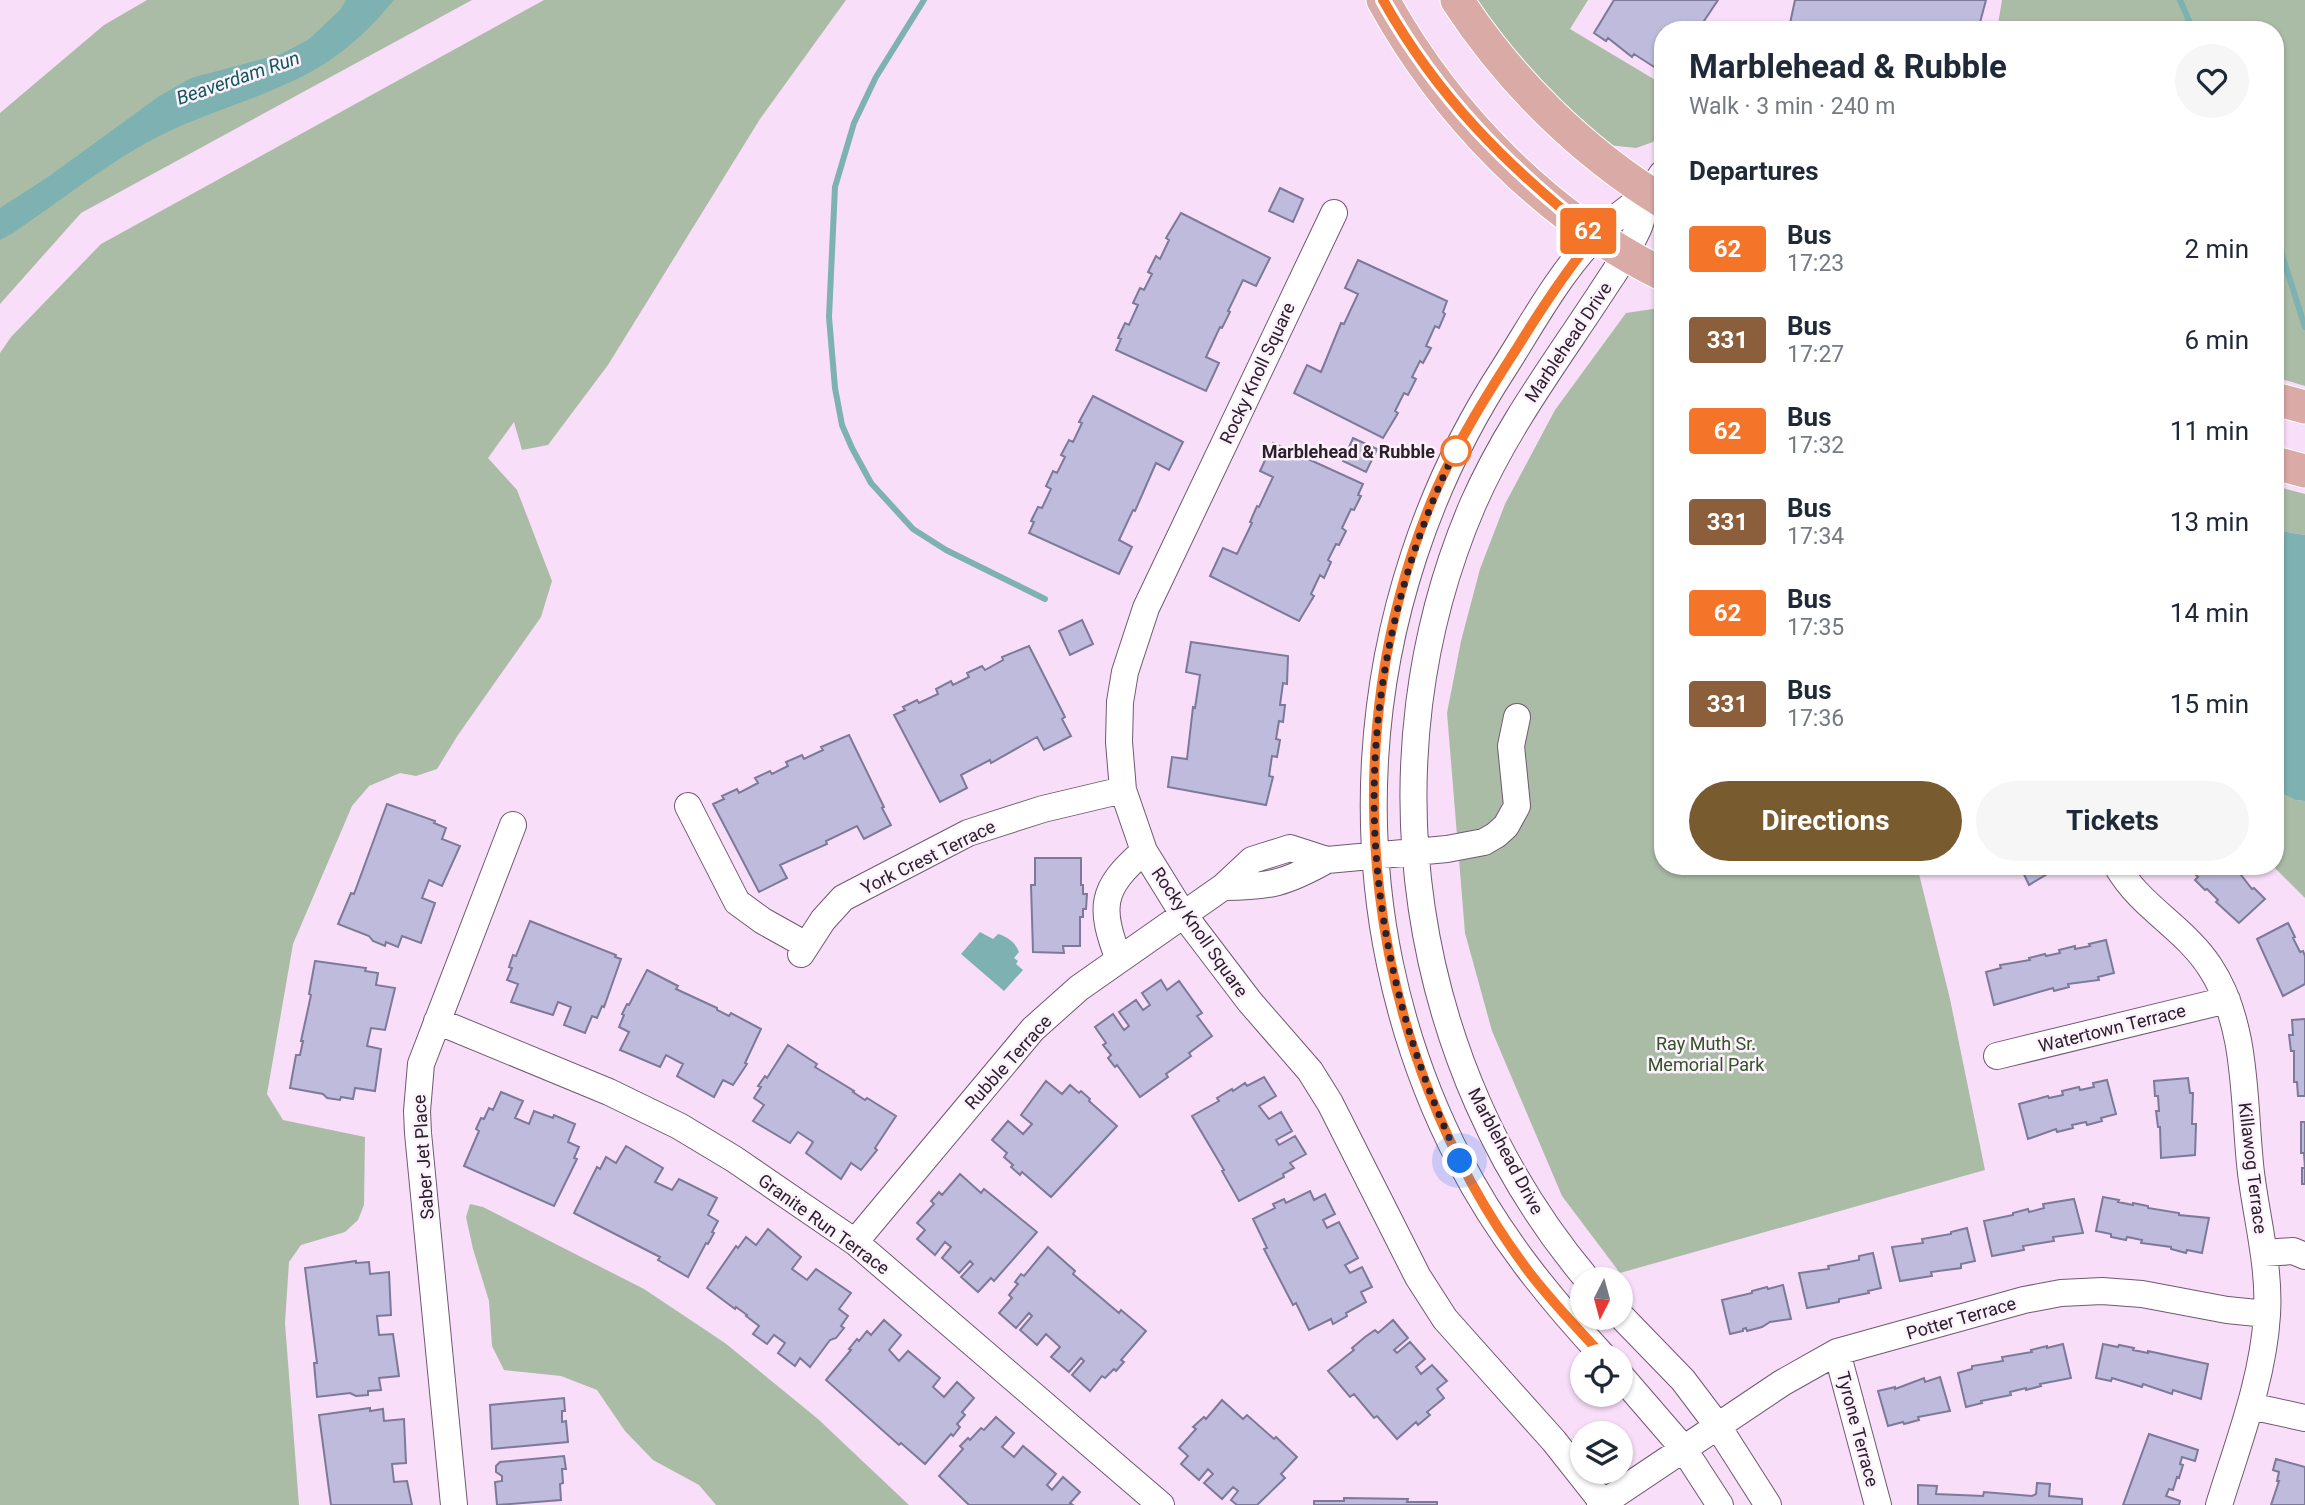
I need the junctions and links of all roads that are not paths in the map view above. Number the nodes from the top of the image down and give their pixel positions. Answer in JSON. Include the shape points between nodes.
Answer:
{"nodes":[{"id":1,"x":1383,"y":0,"type":"edge"},
{"id":2,"x":1457,"y":0,"type":"edge"},
{"id":3,"x":1654,"y":188,"type":"edge"},
{"id":4,"x":1654,"y":192,"type":"edge"},
{"id":5,"x":1654,"y":198,"type":"edge"},
{"id":6,"x":1334,"y":213,"type":"dead end"},
{"id":7,"x":1595,"y":236,"type":"junction"},
{"id":8,"x":1626,"y":255,"type":"junction"},
{"id":9,"x":1654,"y":270,"type":"edge"},
{"id":10,"x":2284,"y":401,"type":"edge"},
{"id":11,"x":2305,"y":407,"type":"edge"},
{"id":12,"x":2284,"y":465,"type":"edge"},
{"id":13,"x":2305,"y":471,"type":"edge"},
{"id":14,"x":1517,"y":717,"type":"dead end"},
{"id":15,"x":1123,"y":790,"type":"junction"},
{"id":16,"x":688,"y":806,"type":"dead end"},
{"id":17,"x":513,"y":825,"type":"dead end"},
{"id":18,"x":1144,"y":851,"type":"junction"},
{"id":19,"x":1414,"y":852,"type":"junction"},
{"id":20,"x":1375,"y":856,"type":"junction"},
{"id":21,"x":2124,"y":875,"type":"edge"},
{"id":22,"x":1183,"y":914,"type":"junction"},
{"id":23,"x":1119,"y":960,"type":"junction"},
{"id":24,"x":2227,"y":1000,"type":"junction"},
{"id":25,"x":437,"y":1021,"type":"junction"},
{"id":26,"x":1997,"y":1056,"type":"dead end"},
{"id":27,"x":855,"y":1242,"type":"junction"},
{"id":28,"x":2264,"y":1253,"type":"junction"},
{"id":29,"x":2305,"y":1256,"type":"edge"},
{"id":30,"x":1577,"y":1267,"type":"edge"},
{"id":31,"x":2267,"y":1314,"type":"junction"},
{"id":32,"x":1633,"y":1328,"type":"edge"},
{"id":33,"x":1592,"y":1344,"type":"edge"},
{"id":34,"x":1837,"y":1352,"type":"junction"},
{"id":35,"x":1633,"y":1390,"type":"edge"},
{"id":36,"x":2250,"y":1406,"type":"junction"},
{"id":37,"x":2305,"y":1418,"type":"edge"},
{"id":38,"x":1717,"y":1425,"type":"junction"},
{"id":39,"x":1683,"y":1448,"type":"junction"},
{"id":40,"x":1602,"y":1504,"type":"edge"},
{"id":41,"x":454,"y":1505,"type":"edge"},
{"id":42,"x":1161,"y":1505,"type":"edge"},
{"id":43,"x":1720,"y":1505,"type":"edge"},
{"id":44,"x":1768,"y":1505,"type":"edge"},
{"id":45,"x":1878,"y":1505,"type":"edge"},
{"id":46,"x":2219,"y":1505,"type":"edge"}],
"edges":[{"from":1,"to":7,"type":"main road","via":[[1430,75],[1472,125],[1515,170]]},
{"from":2,"to":3,"type":"main road","via":[[1509,69],[1559,122],[1606,162]]},
{"from":4,"to":7,"type":"street"},
{"from":5,"to":8,"type":"street","name":"Marblehead Drive"},
{"from":6,"to":15,"type":"street","name":"Rocky Knoll Square","via":[[1150,598],[1134,641],[1120,702]]},
{"from":7,"to":8,"type":"main road"},
{"from":7,"to":20,"type":"street","via":[[1490,388],[1437,489],[1416,544],[1379,698]]},
{"from":8,"to":9,"type":"main road"},
{"from":8,"to":19,"type":"street","name":"Marblehead Drive","via":[[1523,409],[1473,504],[1453,556],[1418,703]]},
{"from":10,"to":11,"type":"main road"},
{"from":12,"to":13,"type":"main road"},
{"from":14,"to":19,"type":"street","name":"Rubble Terrace","via":[[1511,746],[1517,806],[1506,826],[1484,842]]},
{"from":15,"to":16,"type":"street","name":"York Crest Terrace","via":[[968,833],[843,898],[804,949],[737,902]]},
{"from":15,"to":18,"type":"street","name":"Rocky Knoll Square"},
{"from":17,"to":25,"type":"street","name":"Saber Jet Place"},
{"from":18,"to":22,"type":"street","name":"Rocky Knoll Square"},
{"from":18,"to":23,"type":"street","via":[[1125,868],[1107,896],[1106,922]]},
{"from":19,"to":20,"type":"street","name":"Rubble Terrace"},
{"from":19,"to":30,"type":"street","name":"Marblehead Drive","via":[[1434,978],[1465,1073],[1517,1179]]},
{"from":20,"to":22,"type":"street","name":"Rubble Terrace","via":[[1327,860],[1290,848],[1252,860]]},
{"from":20,"to":33,"type":"street","via":[[1399,999],[1444,1128],[1480,1198],[1530,1273]]},
{"from":21,"to":24,"type":"street","name":"Killawog Terrace","via":[[2142,900],[2210,967]]},
{"from":22,"to":23,"type":"street","name":"Rubble Terrace"},
{"from":22,"to":40,"type":"street","name":"Rocky Knoll Square","via":[[1250,1003],[1310,1071],[1418,1277],[1445,1319],[1554,1441]]},
{"from":23,"to":27,"type":"street","name":"Rubble Terrace","via":[[1033,1029]]},
{"from":24,"to":26,"type":"street","name":"Watertown Terrace"},
{"from":24,"to":28,"type":"street","name":"Killawog Terrace","via":[[2240,1058]]},
{"from":25,"to":27,"type":"street","name":"Granite Run Terrace","via":[[679,1126]]},
{"from":25,"to":41,"type":"street","name":"Saber Jet Place","via":[[421,1063],[417,1111]]},
{"from":27,"to":42,"type":"street","name":"Granite Run Terrace"},
{"from":28,"to":29,"type":"street","via":[[2293,1251]]},
{"from":28,"to":31,"type":"street","name":"Killawog Terrace"},
{"from":31,"to":34,"type":"street","name":"Potter Terrace","via":[[2142,1294],[2062,1293]]},
{"from":31,"to":36,"type":"street","name":"Killawog Terrace"},
{"from":32,"to":38,"type":"street","via":[[1683,1380]]},
{"from":34,"to":38,"type":"street","name":"Potter Terrace"},
{"from":34,"to":45,"type":"street","name":"Tyrone Terrace"},
{"from":35,"to":39,"type":"street"},
{"from":36,"to":37,"type":"street"},
{"from":36,"to":46,"type":"street","name":"Killawog Terrace"},
{"from":38,"to":39,"type":"street","name":"Potter Terrace"},
{"from":38,"to":44,"type":"street"},
{"from":39,"to":40,"type":"street"},
{"from":39,"to":43,"type":"street"}]}
